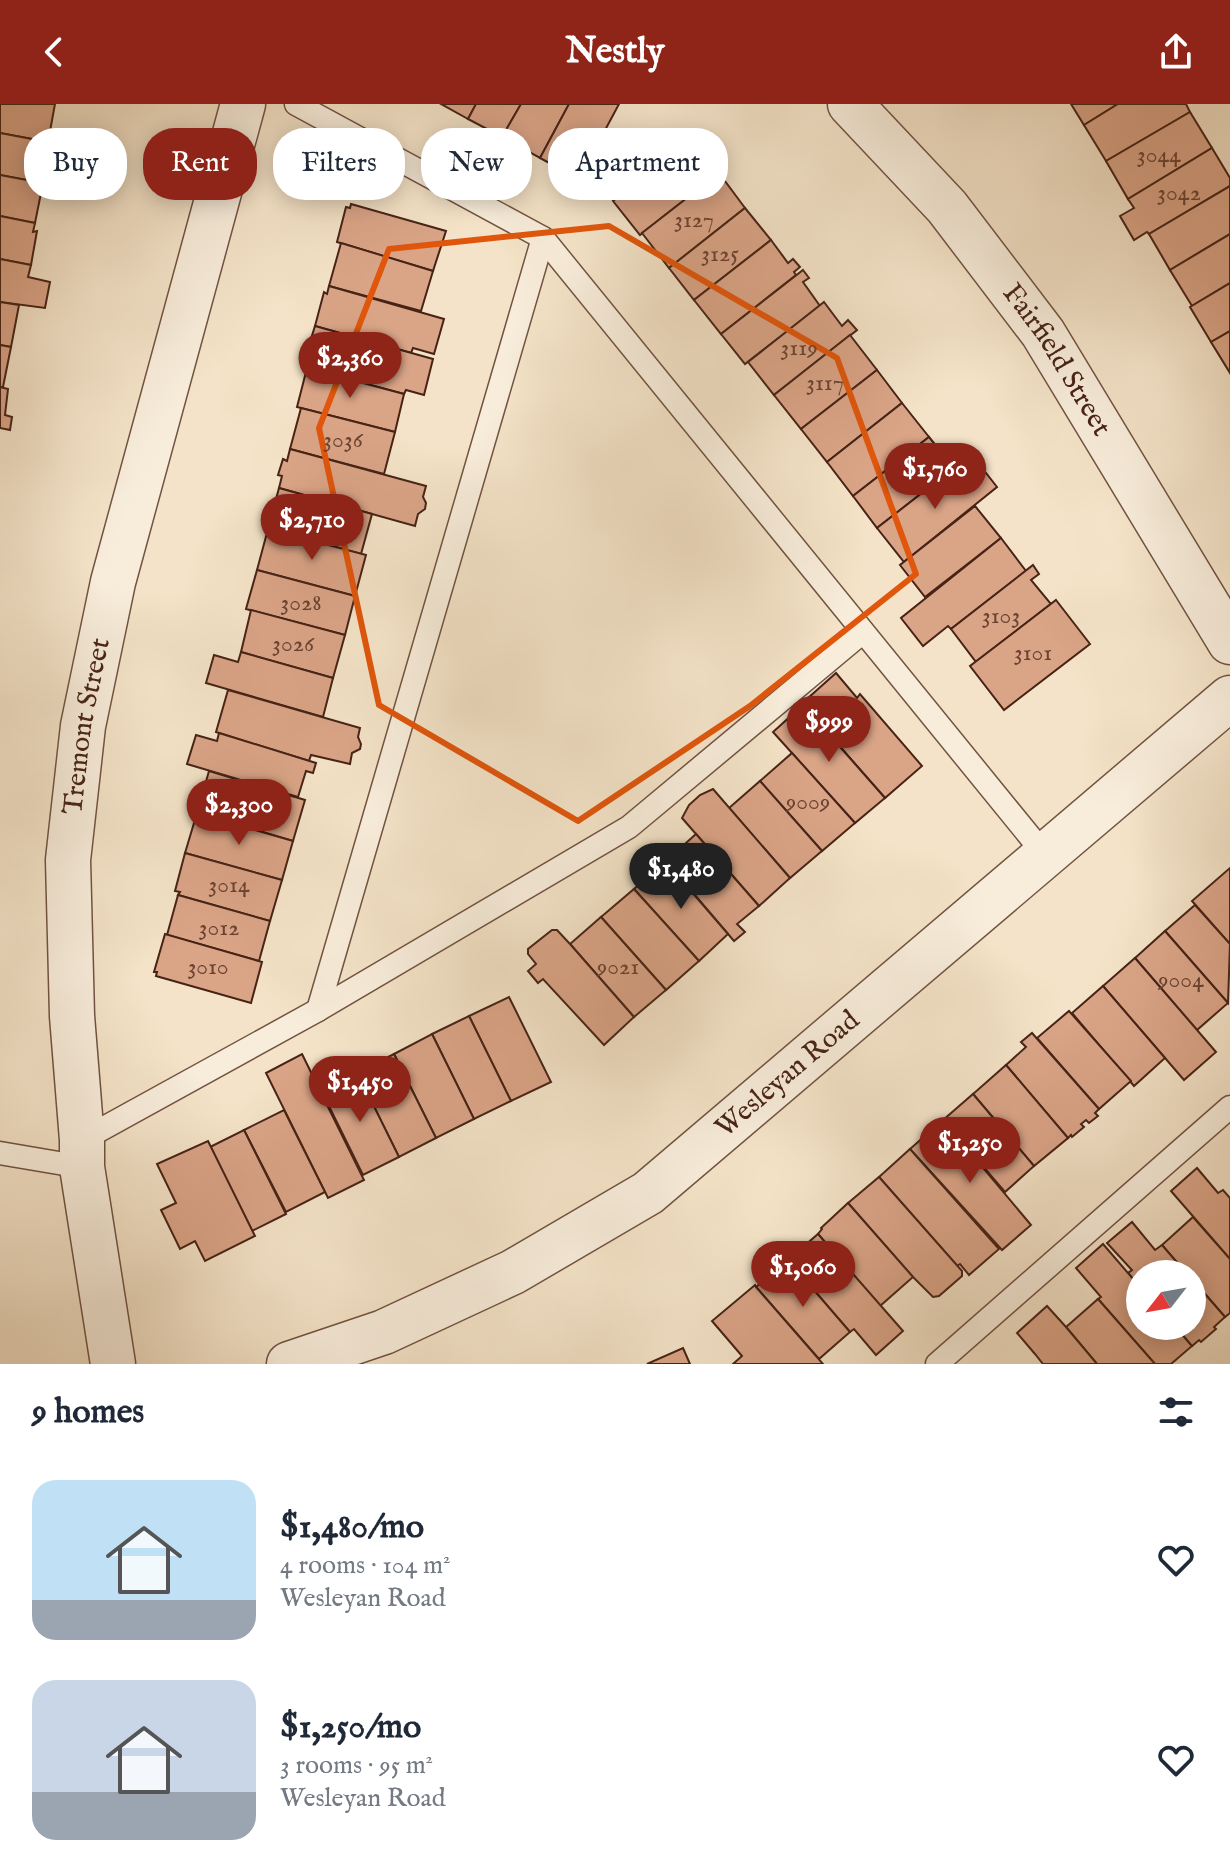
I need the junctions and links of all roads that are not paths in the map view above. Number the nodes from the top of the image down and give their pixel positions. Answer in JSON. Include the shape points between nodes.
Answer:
{"nodes":[{"id":1,"x":243,"y":104,"type":"edge"},
{"id":2,"x":296,"y":104,"type":"edge"},
{"id":3,"x":850,"y":104,"type":"edge"},
{"id":4,"x":543,"y":238,"type":"junction"},
{"id":5,"x":863,"y":632,"type":"junction"},
{"id":6,"x":1230,"y":642,"type":"edge"},
{"id":7,"x":1230,"y":698,"type":"edge"},
{"id":8,"x":1045,"y":855,"type":"junction"},
{"id":9,"x":318,"y":1010,"type":"junction"},
{"id":10,"x":1230,"y":1107,"type":"edge"},
{"id":11,"x":0,"y":1153,"type":"edge"},
{"id":12,"x":82,"y":1153,"type":"junction"},
{"id":13,"x":113,"y":1364,"type":"edge"},
{"id":14,"x":289,"y":1364,"type":"edge"},
{"id":15,"x":937,"y":1364,"type":"edge"}],
"edges":[{"from":1,"to":12,"type":"street","name":"Tremont Street","via":[[113,582],[83,726],[68,860]]},
{"from":2,"to":4,"type":"lane"},
{"from":3,"to":6,"type":"street","name":"Fairfield Street","via":[[947,207],[1043,333]]},
{"from":4,"to":5,"type":"lane"},
{"from":4,"to":9,"type":"lane"},
{"from":5,"to":8,"type":"lane"},
{"from":5,"to":9,"type":"lane","via":[[629,827]]},
{"from":7,"to":8,"type":"street","name":"Wesleyan Road"},
{"from":8,"to":14,"type":"street","name":"Wesleyan Road","via":[[648,1193],[513,1272],[384,1332]]},
{"from":9,"to":12,"type":"lane"},
{"from":10,"to":15,"type":"lane"},
{"from":11,"to":12,"type":"lane"},
{"from":12,"to":13,"type":"street","name":"Tremont Street"}]}
